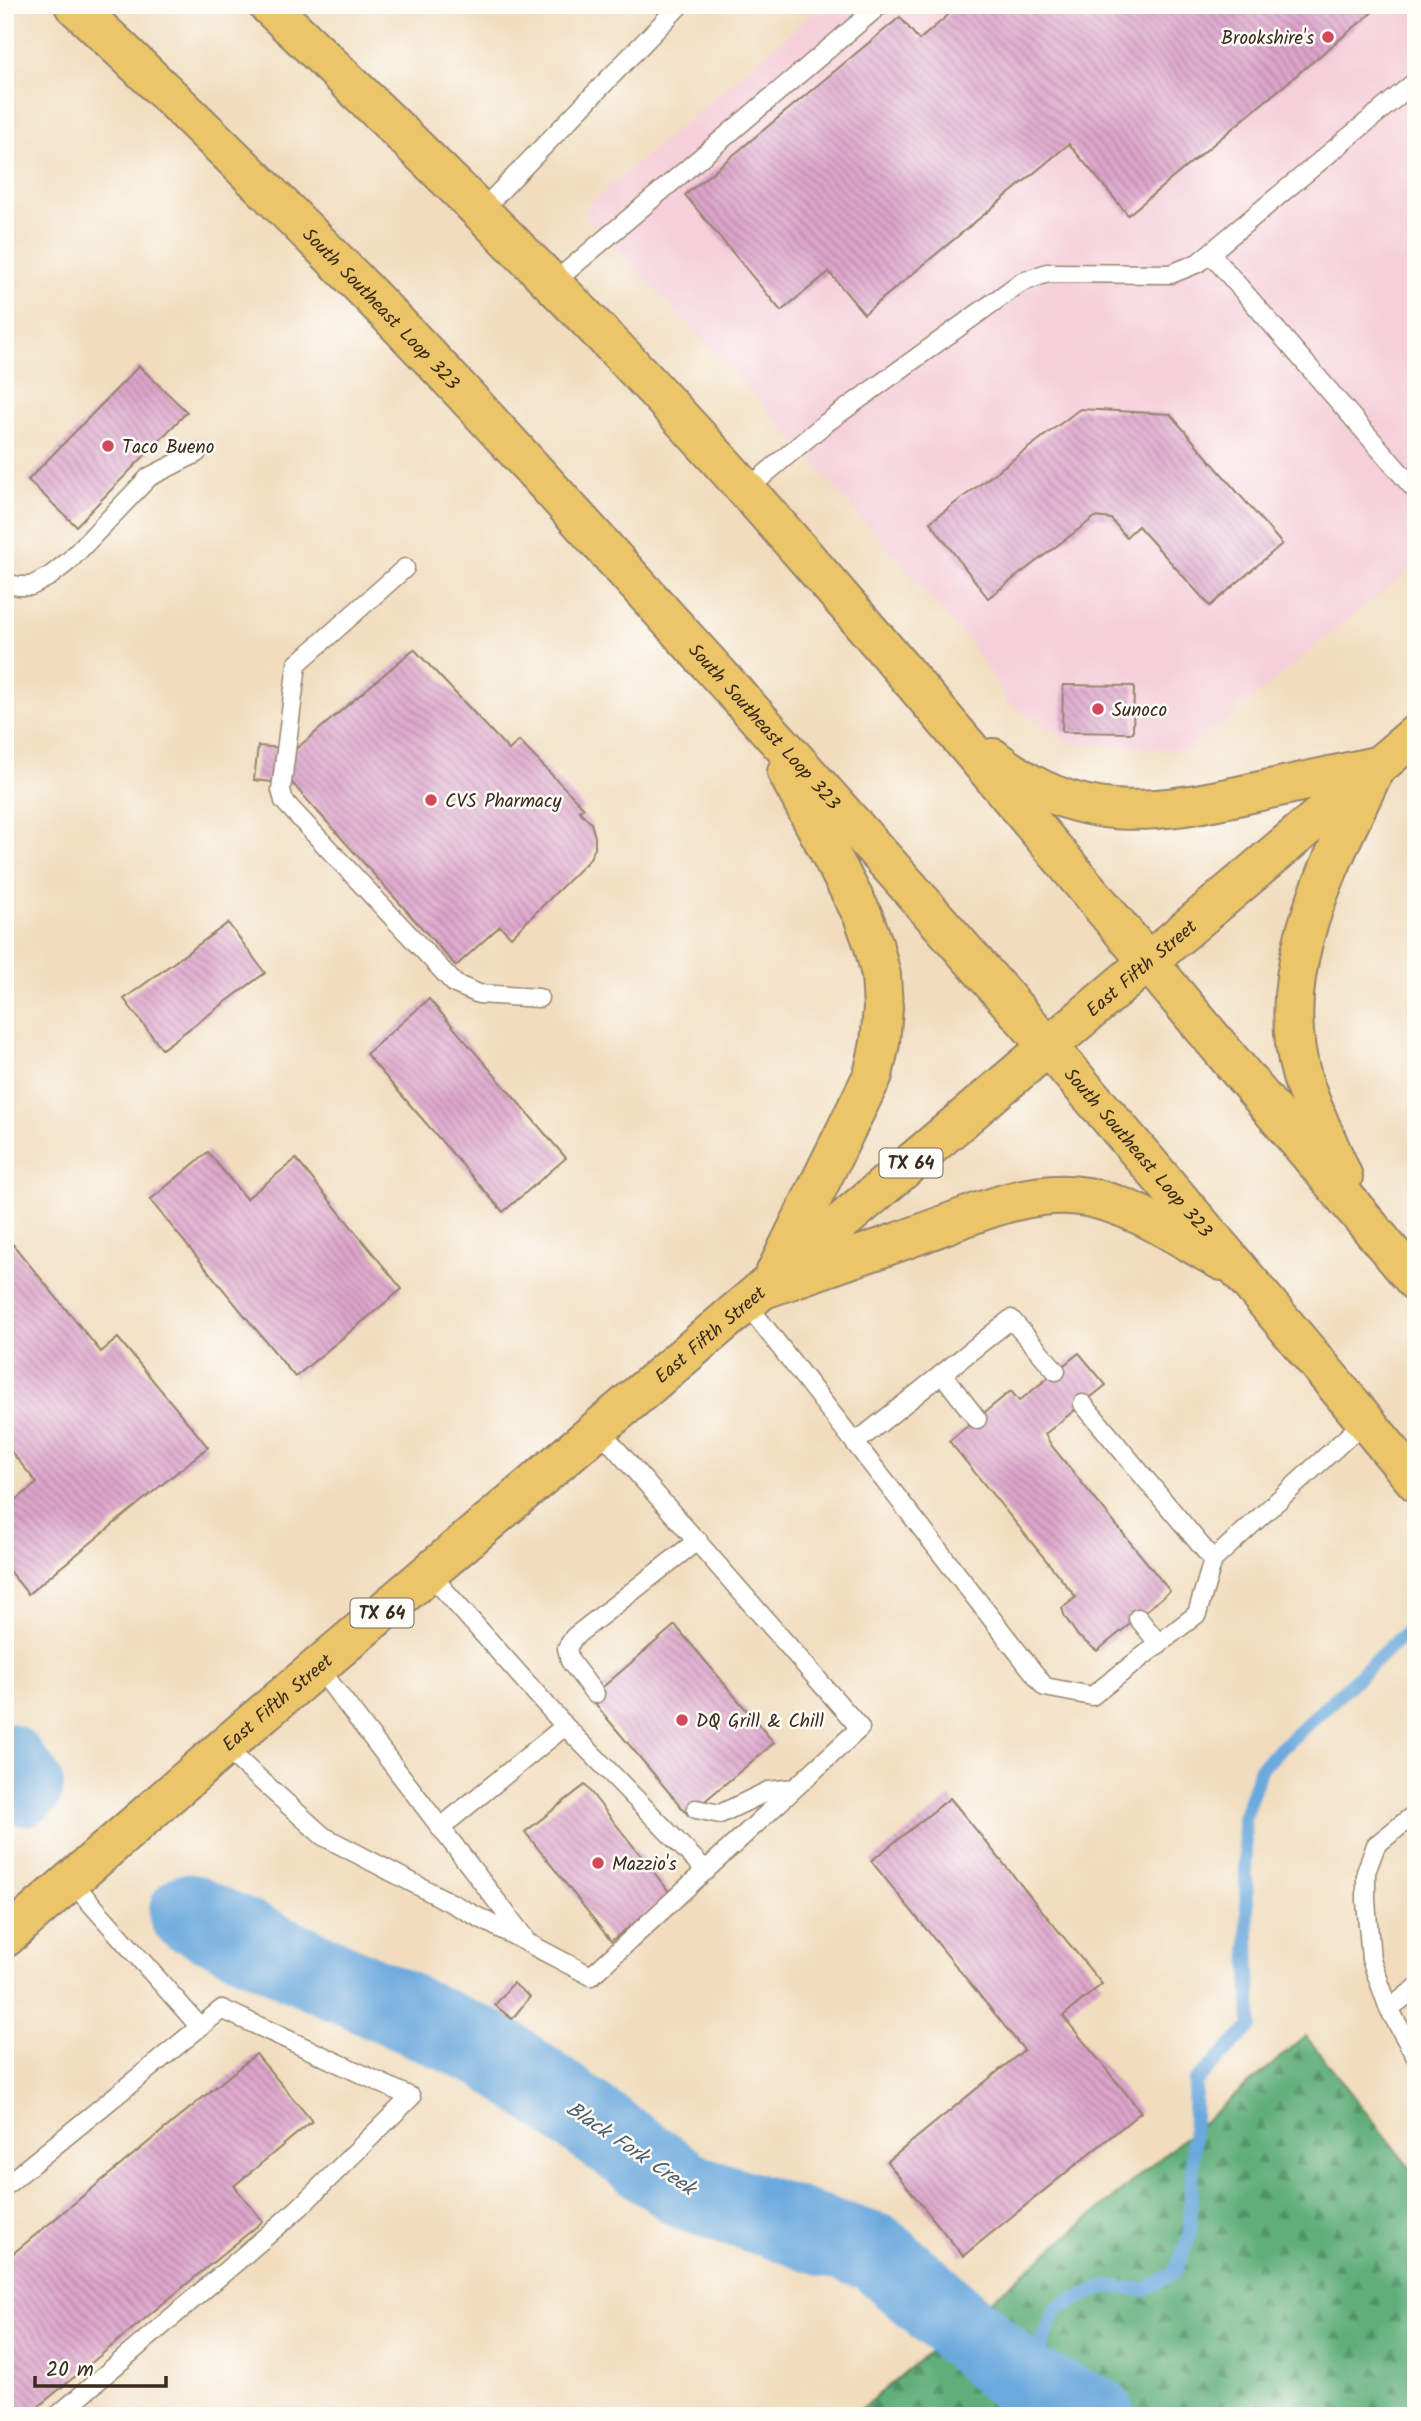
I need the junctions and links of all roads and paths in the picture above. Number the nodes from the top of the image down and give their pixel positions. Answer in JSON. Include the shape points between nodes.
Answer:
{"nodes":[{"id":1,"x":75,"y":5,"type":"edge"},
{"id":2,"x":268,"y":5,"type":"edge"},
{"id":3,"x":680,"y":5,"type":"edge"},
{"id":4,"x":880,"y":5,"type":"edge"},
{"id":5,"x":1416,"y":81,"type":"edge"},
{"id":6,"x":480,"y":212,"type":"junction"},
{"id":7,"x":1211,"y":254,"type":"junction"},
{"id":8,"x":552,"y":284,"type":"junction"},
{"id":9,"x":197,"y":453,"type":"dead end"},
{"id":10,"x":745,"y":491,"type":"junction"},
{"id":11,"x":1416,"y":491,"type":"edge"},
{"id":12,"x":405,"y":568,"type":"dead end"},
{"id":13,"x":5,"y":583,"type":"edge"},
{"id":14,"x":756,"y":715,"type":"junction"},
{"id":15,"x":943,"y":717,"type":"junction"},
{"id":16,"x":1414,"y":738,"type":"edge"},
{"id":17,"x":1376,"y":766,"type":"junction"},
{"id":18,"x":1148,"y":961,"type":"junction"},
{"id":19,"x":539,"y":998,"type":"dead end"},
{"id":20,"x":1049,"y":1046,"type":"junction"},
{"id":21,"x":1357,"y":1211,"type":"junction"},
{"id":22,"x":1244,"y":1274,"type":"junction"},
{"id":23,"x":1416,"y":1282,"type":"edge"},
{"id":24,"x":760,"y":1291,"type":"junction"},
{"id":25,"x":1056,"y":1371,"type":"dead end"},
{"id":26,"x":943,"y":1375,"type":"junction"},
{"id":27,"x":1083,"y":1404,"type":"dead end"},
{"id":28,"x":977,"y":1419,"type":"dead end"},
{"id":29,"x":1365,"y":1421,"type":"junction"},
{"id":30,"x":598,"y":1428,"type":"junction"},
{"id":31,"x":855,"y":1443,"type":"junction"},
{"id":32,"x":1416,"y":1482,"type":"edge"},
{"id":33,"x":698,"y":1539,"type":"junction"},
{"id":34,"x":1213,"y":1560,"type":"junction"},
{"id":35,"x":429,"y":1573,"type":"junction"},
{"id":36,"x":1138,"y":1618,"type":"dead end"},
{"id":37,"x":1158,"y":1644,"type":"junction"},
{"id":38,"x":318,"y":1667,"type":"junction"},
{"id":39,"x":595,"y":1694,"type":"dead end"},
{"id":40,"x":565,"y":1726,"type":"junction"},
{"id":41,"x":224,"y":1747,"type":"junction"},
{"id":42,"x":795,"y":1788,"type":"junction"},
{"id":43,"x":696,"y":1809,"type":"dead end"},
{"id":44,"x":1416,"y":1813,"type":"edge"},
{"id":45,"x":440,"y":1828,"type":"junction"},
{"id":46,"x":706,"y":1871,"type":"junction"},
{"id":47,"x":71,"y":1881,"type":"junction"},
{"id":48,"x":5,"y":1938,"type":"edge"},
{"id":49,"x":528,"y":1942,"type":"junction"},
{"id":50,"x":1416,"y":1988,"type":"edge"},
{"id":51,"x":1390,"y":2009,"type":"junction"},
{"id":52,"x":201,"y":2027,"type":"junction"},
{"id":53,"x":1416,"y":2057,"type":"edge"},
{"id":54,"x":5,"y":2186,"type":"edge"},
{"id":55,"x":57,"y":2416,"type":"edge"}],
"edges":[{"from":1,"to":14,"type":"main road","name":"South Southeast Loop 323","via":[[462,393]]},
{"from":2,"to":6,"type":"main road"},
{"from":3,"to":6,"type":"lane"},
{"from":4,"to":8,"type":"lane"},
{"from":5,"to":7,"type":"lane"},
{"from":6,"to":8,"type":"main road"},
{"from":7,"to":10,"type":"lane","via":[[1171,274],[1057,271],[1020,284],[822,426]]},
{"from":7,"to":11,"type":"lane"},
{"from":8,"to":10,"type":"main road"},
{"from":9,"to":13,"type":"lane","via":[[149,477],[50,576],[31,586]]},
{"from":10,"to":15,"type":"main road"},
{"from":12,"to":19,"type":"lane","via":[[296,664],[281,790],[284,801],[455,984],[479,994]]},
{"from":14,"to":20,"type":"main road","name":"South Southeast Loop 323"},
{"from":14,"to":24,"type":"main road","via":[[863,916],[881,975],[883,1009],[873,1075]]},
{"from":15,"to":17,"type":"main road","via":[[1013,774],[1075,803],[1111,810],[1178,808]]},
{"from":15,"to":18,"type":"main road"},
{"from":16,"to":17,"type":"main road","name":"East Fifth Street","number":"TX 64"},
{"from":17,"to":18,"type":"main road","name":"East Fifth Street","number":"TX 64"},
{"from":17,"to":21,"type":"main road","via":[[1316,898],[1302,944],[1293,1004],[1302,1078]]},
{"from":18,"to":20,"type":"main road","name":"East Fifth Street","number":"TX 64"},
{"from":18,"to":21,"type":"main road"},
{"from":20,"to":22,"type":"main road","name":"South Southeast Loop 323"},
{"from":20,"to":24,"type":"main road","name":"East Fifth Street","number":"TX 64"},
{"from":21,"to":23,"type":"main road"},
{"from":22,"to":24,"type":"main road","via":[[1133,1212],[1086,1197],[1060,1196],[1005,1204]]},
{"from":22,"to":29,"type":"main road","name":"South Southeast Loop 323"},
{"from":24,"to":30,"type":"main road","name":"East Fifth Street","number":"TX 64"},
{"from":24,"to":31,"type":"lane"},
{"from":25,"to":26,"type":"lane","via":[[1011,1319]]},
{"from":26,"to":28,"type":"lane"},
{"from":26,"to":31,"type":"lane"},
{"from":27,"to":34,"type":"lane"},
{"from":29,"to":32,"type":"main road","name":"South Southeast Loop 323"},
{"from":29,"to":34,"type":"lane"},
{"from":30,"to":33,"type":"lane"},
{"from":30,"to":35,"type":"main road","name":"East Fifth Street","number":"TX 64"},
{"from":31,"to":37,"type":"lane","via":[[1045,1687],[1092,1696]]},
{"from":33,"to":39,"type":"lane","via":[[574,1637],[567,1648],[570,1661]]},
{"from":33,"to":42,"type":"lane","via":[[860,1728]]},
{"from":34,"to":37,"type":"lane","via":[[1197,1614]]},
{"from":35,"to":38,"type":"main road","name":"East Fifth Street","number":"TX 64"},
{"from":35,"to":40,"type":"lane"},
{"from":36,"to":37,"type":"lane"},
{"from":38,"to":41,"type":"main road","name":"East Fifth Street","number":"TX 64"},
{"from":38,"to":45,"type":"lane"},
{"from":40,"to":45,"type":"lane"},
{"from":40,"to":46,"type":"lane"},
{"from":41,"to":47,"type":"main road","name":"East Fifth Street","number":"TX 64"},
{"from":41,"to":49,"type":"lane","via":[[323,1836]]},
{"from":42,"to":43,"type":"lane","via":[[768,1791],[720,1814]]},
{"from":42,"to":46,"type":"lane"},
{"from":44,"to":51,"type":"lane","via":[[1376,1845],[1366,1872],[1371,1959]]},
{"from":45,"to":49,"type":"lane"},
{"from":46,"to":49,"type":"lane","via":[[591,1976]]},
{"from":47,"to":48,"type":"main road","name":"East Fifth Street","number":"TX 64"},
{"from":47,"to":52,"type":"lane"},
{"from":50,"to":51,"type":"lane"},
{"from":51,"to":53,"type":"lane"},
{"from":52,"to":54,"type":"lane"},
{"from":52,"to":55,"type":"lane","via":[[222,2009],[411,2097],[299,2208]]}]}
